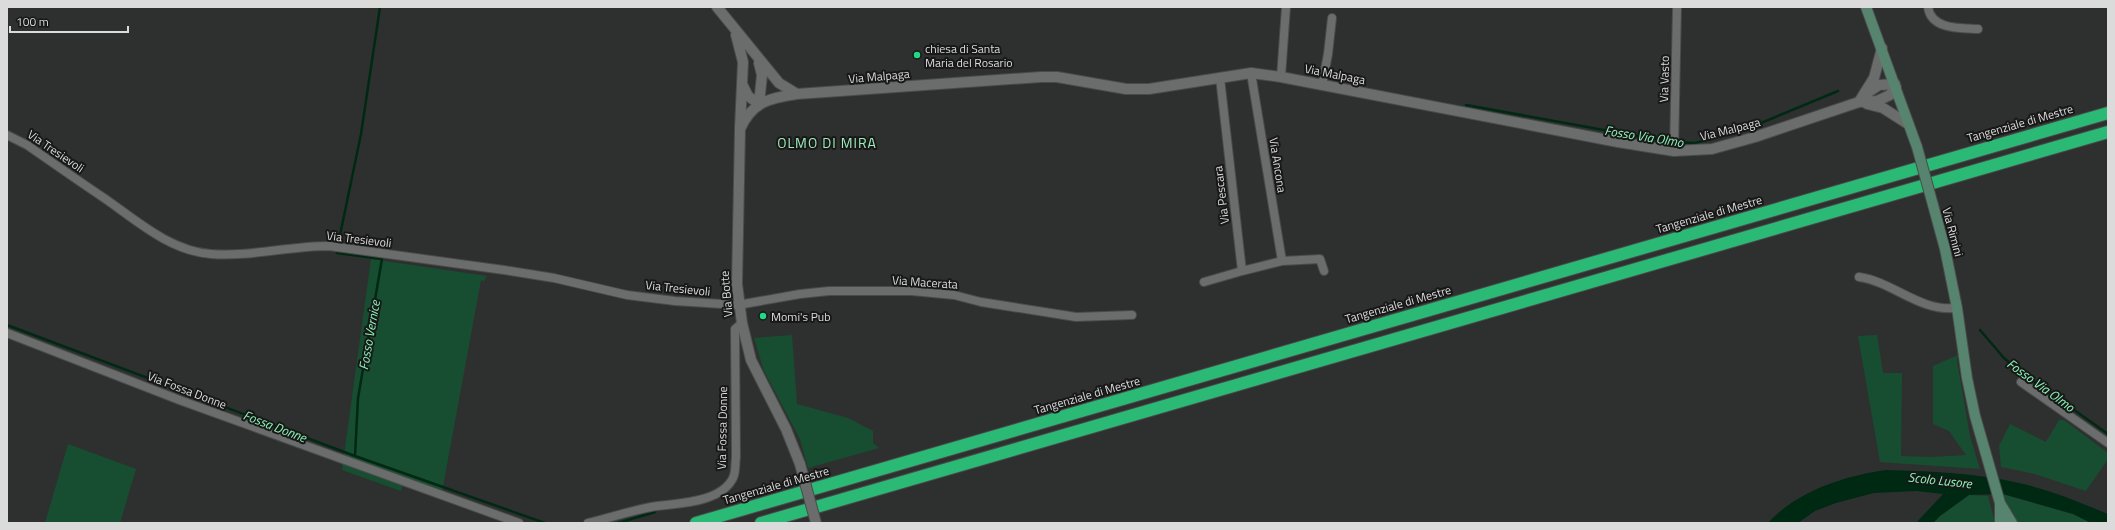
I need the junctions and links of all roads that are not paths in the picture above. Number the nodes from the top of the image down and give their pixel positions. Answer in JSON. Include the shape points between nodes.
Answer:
{"nodes":[{"id":1,"x":717,"y":7,"type":"edge"},
{"id":2,"x":1286,"y":7,"type":"edge"},
{"id":3,"x":1677,"y":7,"type":"edge"},
{"id":4,"x":1866,"y":7,"type":"edge"},
{"id":5,"x":1928,"y":7,"type":"edge"},
{"id":6,"x":1332,"y":18,"type":"dead end"},
{"id":7,"x":734,"y":29,"type":"junction"},
{"id":8,"x":1978,"y":29,"type":"dead end"},
{"id":9,"x":1882,"y":48,"type":"junction"},
{"id":10,"x":759,"y":60,"type":"junction"},
{"id":11,"x":1251,"y":74,"type":"junction"},
{"id":12,"x":1281,"y":76,"type":"junction"},
{"id":13,"x":1220,"y":78,"type":"junction"},
{"id":14,"x":742,"y":83,"type":"junction"},
{"id":15,"x":1322,"y":85,"type":"junction"},
{"id":16,"x":1896,"y":86,"type":"junction"},
{"id":17,"x":797,"y":94,"type":"junction"},
{"id":18,"x":1859,"y":102,"type":"junction"},
{"id":19,"x":759,"y":104,"type":"junction"},
{"id":20,"x":2108,"y":113,"type":"edge"},
{"id":21,"x":1908,"y":124,"type":"junction"},
{"id":22,"x":740,"y":129,"type":"junction"},
{"id":23,"x":2108,"y":132,"type":"edge"},
{"id":24,"x":7,"y":135,"type":"edge"},
{"id":25,"x":1674,"y":145,"type":"junction"},
{"id":26,"x":1282,"y":261,"type":"junction"},
{"id":27,"x":1242,"y":271,"type":"junction"},
{"id":28,"x":1324,"y":271,"type":"dead end"},
{"id":29,"x":1859,"y":277,"type":"dead end"},
{"id":30,"x":1204,"y":282,"type":"dead end"},
{"id":31,"x":738,"y":305,"type":"junction"},
{"id":32,"x":1957,"y":308,"type":"junction"},
{"id":33,"x":1132,"y":315,"type":"dead end"},
{"id":34,"x":742,"y":323,"type":"junction"},
{"id":35,"x":7,"y":333,"type":"edge"},
{"id":36,"x":2021,"y":382,"type":"dead end"},
{"id":37,"x":2108,"y":443,"type":"edge"},
{"id":38,"x":1998,"y":499,"type":"junction"},
{"id":39,"x":518,"y":523,"type":"edge"},
{"id":40,"x":588,"y":523,"type":"edge"},
{"id":41,"x":696,"y":523,"type":"edge"},
{"id":42,"x":761,"y":523,"type":"edge"},
{"id":43,"x":816,"y":523,"type":"edge"},
{"id":44,"x":2000,"y":523,"type":"edge"},
{"id":45,"x":2012,"y":523,"type":"edge"}],
"edges":[{"from":1,"to":7,"type":"street"},
{"from":2,"to":12,"type":"street"},
{"from":3,"to":25,"type":"street","name":"Via Vasto"},
{"from":4,"to":9,"type":"main road","name":"Via Rimini"},
{"from":5,"to":8,"type":"street","via":[[1928,11],[1938,22],[1950,27]]},
{"from":6,"to":15,"type":"street"},
{"from":7,"to":10,"type":"street"},
{"from":7,"to":14,"type":"street","via":[[742,54]]},
{"from":9,"to":16,"type":"main road","name":"Via Rimini"},
{"from":9,"to":18,"type":"street","via":[[1874,78]]},
{"from":10,"to":17,"type":"street","via":[[779,83]]},
{"from":10,"to":19,"type":"street","via":[[762,74]]},
{"from":11,"to":12,"type":"street","name":"Via Malpaga"},
{"from":11,"to":13,"type":"street","name":"Via Malpaga"},
{"from":11,"to":26,"type":"street","name":"Via Ancona"},
{"from":12,"to":15,"type":"street","name":"Via Malpaga"},
{"from":13,"to":17,"type":"street","name":"Via Malpaga","via":[[1149,89],[1126,89],[1057,77],[1041,77]]},
{"from":13,"to":27,"type":"street","name":"Via Pescara"},
{"from":14,"to":19,"type":"street","via":[[748,96]]},
{"from":14,"to":22,"type":"street"},
{"from":15,"to":25,"type":"street","name":"Via Malpaga","via":[[1618,142]]},
{"from":16,"to":18,"type":"street","via":[[1875,87]]},
{"from":16,"to":18,"type":"street","via":[[1890,95],[1882,99]]},
{"from":16,"to":21,"type":"main road","name":"Via Rimini"},
{"from":17,"to":19,"type":"street","name":"Via Malpaga","via":[[770,99]]},
{"from":18,"to":21,"type":"street","via":[[1883,108]]},
{"from":18,"to":25,"type":"street","name":"Via Malpaga","via":[[1786,128],[1712,149]]},
{"from":19,"to":22,"type":"street","name":"Via Botte","via":[[751,110]]},
{"from":20,"to":41,"type":"highway","name":"Tangenziale di Mestre"},
{"from":21,"to":32,"type":"main road","name":"Via Rimini","bridge":true,"via":[[1917,147],[1945,249]]},
{"from":22,"to":31,"type":"street","name":"Via Botte"},
{"from":23,"to":42,"type":"highway"},
{"from":24,"to":31,"type":"street","name":"Via Tresievoli","via":[[27,145],[149,230],[178,246],[196,252],[239,254],[306,246],[329,246],[554,278],[627,295]]},
{"from":26,"to":27,"type":"street"},
{"from":26,"to":28,"type":"street","via":[[1320,259]]},
{"from":27,"to":30,"type":"street"},
{"from":29,"to":32,"type":"street","via":[[1873,279],[1925,305],[1945,309]]},
{"from":31,"to":33,"type":"street","name":"Via Macerata","via":[[800,294],[897,291],[954,295],[981,302],[1076,317]]},
{"from":31,"to":34,"type":"street","name":"Via Botte"},
{"from":32,"to":38,"type":"main road","name":"Via Rimini","via":[[1967,378]]},
{"from":34,"to":40,"type":"street","name":"Via Fossa Donne","via":[[735,329],[736,457],[733,478],[728,485],[717,493],[686,504],[652,507]]},
{"from":34,"to":43,"type":"street","name":"Via Botte","bridge":true,"via":[[752,360],[800,464]]},
{"from":35,"to":39,"type":"street","name":"Via Fossa Donne","via":[[182,401]]},
{"from":36,"to":37,"type":"street"},
{"from":38,"to":44,"type":"main road"},
{"from":38,"to":45,"type":"main road"}]}
